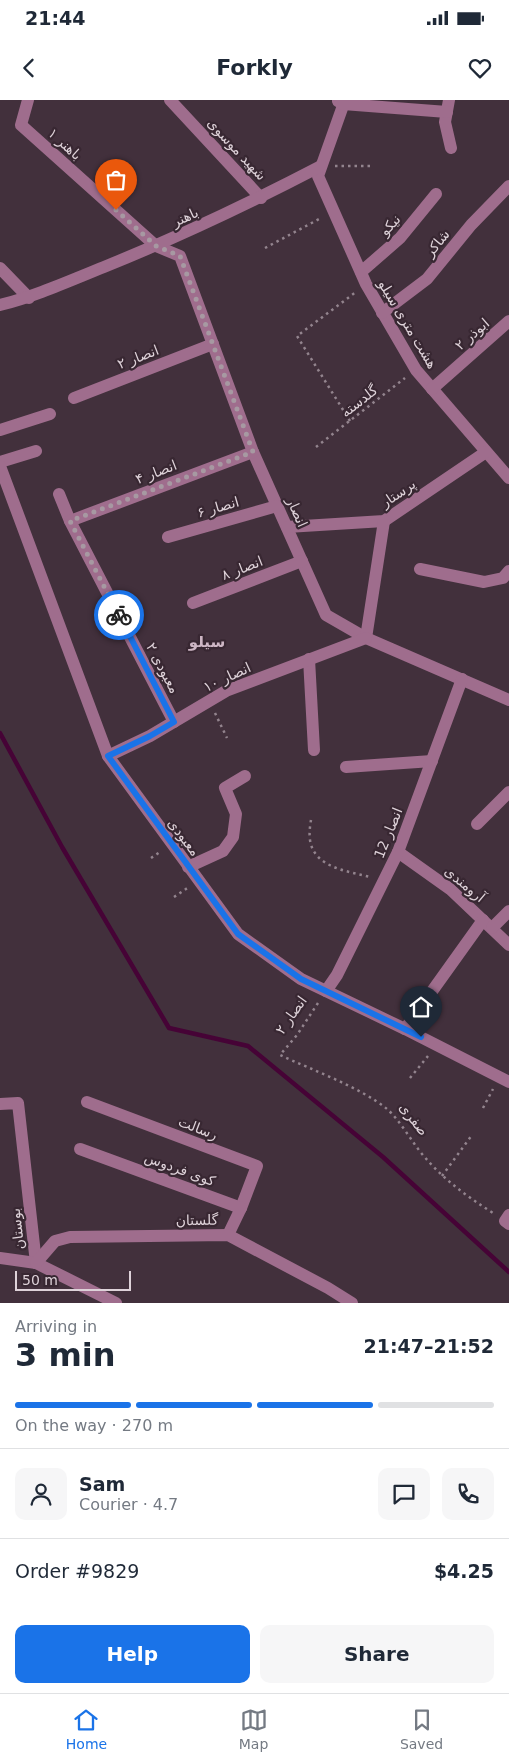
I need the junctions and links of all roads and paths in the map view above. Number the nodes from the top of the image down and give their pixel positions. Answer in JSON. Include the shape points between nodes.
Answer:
{"nodes":[{"id":1,"x":28,"y":100,"type":"edge"},
{"id":2,"x":170,"y":100,"type":"edge"},
{"id":3,"x":342,"y":101,"type":"edge"},
{"id":4,"x":448,"y":106,"type":"edge"},
{"id":5,"x":451,"y":148,"type":"dead end"},
{"id":6,"x":321,"y":166,"type":"junction"},
{"id":7,"x":370,"y":166,"type":"dead end"},
{"id":8,"x":509,"y":186,"type":"edge"},
{"id":9,"x":436,"y":194,"type":"dead end"},
{"id":10,"x":261,"y":198,"type":"junction"},
{"id":11,"x":333,"y":211,"type":"junction"},
{"id":12,"x":156,"y":246,"type":"junction"},
{"id":13,"x":265,"y":248,"type":"dead end"},
{"id":14,"x":0,"y":268,"type":"edge"},
{"id":15,"x":363,"y":278,"type":"junction"},
{"id":16,"x":28,"y":298,"type":"junction"},
{"id":17,"x":0,"y":306,"type":"edge"},
{"id":18,"x":382,"y":312,"type":"junction"},
{"id":19,"x":509,"y":321,"type":"edge"},
{"id":20,"x":213,"y":344,"type":"junction"},
{"id":21,"x":416,"y":370,"type":"junction"},
{"id":22,"x":432,"y":389,"type":"junction"},
{"id":23,"x":74,"y":398,"type":"dead end"},
{"id":24,"x":50,"y":414,"type":"dead end"},
{"id":25,"x":350,"y":421,"type":"junction"},
{"id":26,"x":0,"y":430,"type":"edge"},
{"id":27,"x":316,"y":448,"type":"dead end"},
{"id":28,"x":36,"y":450,"type":"dead end"},
{"id":29,"x":253,"y":452,"type":"junction"},
{"id":30,"x":486,"y":452,"type":"junction"},
{"id":31,"x":0,"y":462,"type":"edge"},
{"id":32,"x":0,"y":466,"type":"edge"},
{"id":33,"x":509,"y":478,"type":"edge"},
{"id":34,"x":59,"y":494,"type":"dead end"},
{"id":35,"x":277,"y":506,"type":"junction"},
{"id":36,"x":70,"y":521,"type":"junction"},
{"id":37,"x":384,"y":521,"type":"junction"},
{"id":38,"x":287,"y":527,"type":"junction"},
{"id":39,"x":168,"y":537,"type":"dead end"},
{"id":40,"x":302,"y":561,"type":"junction"},
{"id":41,"x":420,"y":569,"type":"dead end"},
{"id":42,"x":509,"y":571,"type":"edge"},
{"id":43,"x":194,"y":602,"type":"dead end"},
{"id":44,"x":366,"y":638,"type":"junction"},
{"id":45,"x":309,"y":659,"type":"junction"},
{"id":46,"x":462,"y":679,"type":"junction"},
{"id":47,"x":509,"y":700,"type":"edge"},
{"id":48,"x":209,"y":701,"type":"junction"},
{"id":49,"x":174,"y":722,"type":"junction"},
{"id":50,"x":227,"y":738,"type":"dead end"},
{"id":51,"x":314,"y":750,"type":"dead end"},
{"id":52,"x":108,"y":756,"type":"junction"},
{"id":53,"x":432,"y":761,"type":"junction"},
{"id":54,"x":346,"y":767,"type":"dead end"},
{"id":55,"x":245,"y":776,"type":"dead end"},
{"id":56,"x":509,"y":792,"type":"edge"},
{"id":57,"x":311,"y":820,"type":"dead end"},
{"id":58,"x":477,"y":824,"type":"dead end"},
{"id":59,"x":398,"y":852,"type":"junction"},
{"id":60,"x":188,"y":867,"type":"junction"},
{"id":61,"x":384,"y":880,"type":"junction"},
{"id":62,"x":509,"y":911,"type":"edge"},
{"id":63,"x":488,"y":924,"type":"junction"},
{"id":64,"x":509,"y":945,"type":"edge"},
{"id":65,"x":326,"y":991,"type":"junction"},
{"id":66,"x":405,"y":1029,"type":"junction"},
{"id":67,"x":437,"y":1046,"type":"junction"},
{"id":68,"x":280,"y":1055,"type":"joint"},
{"id":69,"x":410,"y":1078,"type":"dead end"},
{"id":70,"x":504,"y":1080,"type":"edge"},
{"id":71,"x":87,"y":1102,"type":"dead end"},
{"id":72,"x":0,"y":1104,"type":"edge"},
{"id":73,"x":483,"y":1108,"type":"dead end"},
{"id":74,"x":472,"y":1135,"type":"dead end"},
{"id":75,"x":80,"y":1148,"type":"dead end"},
{"id":76,"x":442,"y":1177,"type":"junction"},
{"id":77,"x":241,"y":1208,"type":"junction"},
{"id":78,"x":508,"y":1220,"type":"edge"},
{"id":79,"x":228,"y":1235,"type":"junction"},
{"id":80,"x":0,"y":1258,"type":"edge"},
{"id":81,"x":36,"y":1263,"type":"junction"},
{"id":82,"x":116,"y":1303,"type":"edge"},
{"id":83,"x":352,"y":1303,"type":"edge"}],
"edges":[{"from":1,"to":12,"type":"street","name":"باهنر ۱","via":[[21,124]]},
{"from":2,"to":10,"type":"street","name":"شهید موسوی"},
{"from":3,"to":4,"type":"street"},
{"from":3,"to":6,"type":"street"},
{"from":4,"to":5,"type":"street","via":[[445,122]]},
{"from":6,"to":7,"type":"path"},
{"from":6,"to":10,"type":"street","name":"باهنر"},
{"from":6,"to":11,"type":"street","name":"هشت متری سیلو","via":[[318,176]]},
{"from":8,"to":18,"type":"street","name":"شاکر","via":[[471,225],[427,279]]},
{"from":9,"to":15,"type":"street","name":"نیکو"},
{"from":10,"to":12,"type":"street","name":"باهنر"},
{"from":11,"to":13,"type":"path"},
{"from":11,"to":15,"type":"street","name":"هشت متری سیلو"},
{"from":12,"to":16,"type":"street","name":"باهنر"},
{"from":12,"to":20,"type":"street","name":"انصار","via":[[180,256]]},
{"from":14,"to":16,"type":"street"},
{"from":15,"to":18,"type":"street","name":"هشت متری سیلو"},
{"from":15,"to":25,"type":"path","via":[[297,336]]},
{"from":16,"to":17,"type":"street","name":"باهنر"},
{"from":18,"to":21,"type":"street","name":"هشت متری سیلو"},
{"from":19,"to":22,"type":"street","name":"ابوذر ۲"},
{"from":20,"to":23,"type":"street","name":"انصار ۲"},
{"from":20,"to":29,"type":"street","name":"انصار"},
{"from":21,"to":22,"type":"street","name":"هشت متری سیلو"},
{"from":21,"to":25,"type":"path","name":"گلدسته"},
{"from":22,"to":30,"type":"street","name":"هشت متری سیلو"},
{"from":24,"to":26,"type":"street"},
{"from":25,"to":27,"type":"path","name":"گلدسته"},
{"from":28,"to":31,"type":"street"},
{"from":29,"to":35,"type":"street","name":"انصار"},
{"from":29,"to":36,"type":"street","name":"انصار ۴"},
{"from":30,"to":33,"type":"street","name":"هشت متری سیلو"},
{"from":30,"to":37,"type":"street","name":"پرستار"},
{"from":32,"to":52,"type":"street","name":"معبودی"},
{"from":34,"to":36,"type":"street","name":"معبودی ۲"},
{"from":35,"to":38,"type":"street","name":"انصار"},
{"from":35,"to":39,"type":"street","name":"انصار ۶"},
{"from":36,"to":49,"type":"street","name":"معبودی ۲"},
{"from":37,"to":38,"type":"street","name":"پرستار"},
{"from":37,"to":44,"type":"street"},
{"from":38,"to":40,"type":"street","name":"انصار"},
{"from":40,"to":43,"type":"street","name":"انصار ۸"},
{"from":40,"to":44,"type":"street","name":"انصار","via":[[326,615]]},
{"from":41,"to":42,"type":"street","via":[[484,582],[502,578]]},
{"from":44,"to":45,"type":"street","name":"انصار ۱۰"},
{"from":44,"to":46,"type":"street","name":"انصار"},
{"from":45,"to":48,"type":"street","name":"انصار ۱۰","via":[[226,691]]},
{"from":45,"to":51,"type":"street"},
{"from":46,"to":47,"type":"street","name":"انصار"},
{"from":46,"to":53,"type":"street","name":"انصار 12"},
{"from":48,"to":49,"type":"street","name":"انصار ۱۰"},
{"from":48,"to":50,"type":"path"},
{"from":49,"to":52,"type":"street","name":"انصار ۱۰"},
{"from":52,"to":60,"type":"street","name":"معبودی"},
{"from":53,"to":54,"type":"street"},
{"from":53,"to":59,"type":"street","name":"انصار 12"},
{"from":55,"to":60,"type":"street","via":[[225,788],[236,814],[233,837],[223,850]]},
{"from":56,"to":58,"type":"street"},
{"from":57,"to":61,"type":"path","via":[[310,841],[319,860]]},
{"from":59,"to":61,"type":"street","name":"انصار 12"},
{"from":59,"to":63,"type":"street","name":"آرومندی","via":[[450,889]]},
{"from":60,"to":65,"type":"street","name":"معبودی","via":[[238,934],[301,979]]},
{"from":61,"to":65,"type":"street","name":"انصار 12"},
{"from":62,"to":63,"type":"street"},
{"from":63,"to":64,"type":"street","name":"آرومندی"},
{"from":63,"to":66,"type":"street"},
{"from":65,"to":66,"type":"street","name":"معبودی"},
{"from":65,"to":68,"type":"path","name":"انصار ۲"},
{"from":66,"to":67,"type":"street","name":"معبودی"},
{"from":67,"to":69,"type":"path"},
{"from":67,"to":70,"type":"street","name":"معبودی"},
{"from":68,"to":76,"type":"path","name":"صفری","via":[[358,1091],[388,1110]]},
{"from":70,"to":73,"type":"path"},
{"from":71,"to":77,"type":"street","name":"رسالت","via":[[257,1166]]},
{"from":72,"to":81,"type":"street","name":"بوستان","via":[[18,1103]]},
{"from":74,"to":76,"type":"path"},
{"from":75,"to":77,"type":"street","name":"کوی فردوس"},
{"from":76,"to":78,"type":"path","name":"صفری"},
{"from":77,"to":79,"type":"street"},
{"from":79,"to":81,"type":"street","name":"گلستان","via":[[70,1237],[55,1241]]},
{"from":79,"to":83,"type":"street","name":"گلستان"},
{"from":80,"to":81,"type":"street"},
{"from":81,"to":82,"type":"street"}]}
